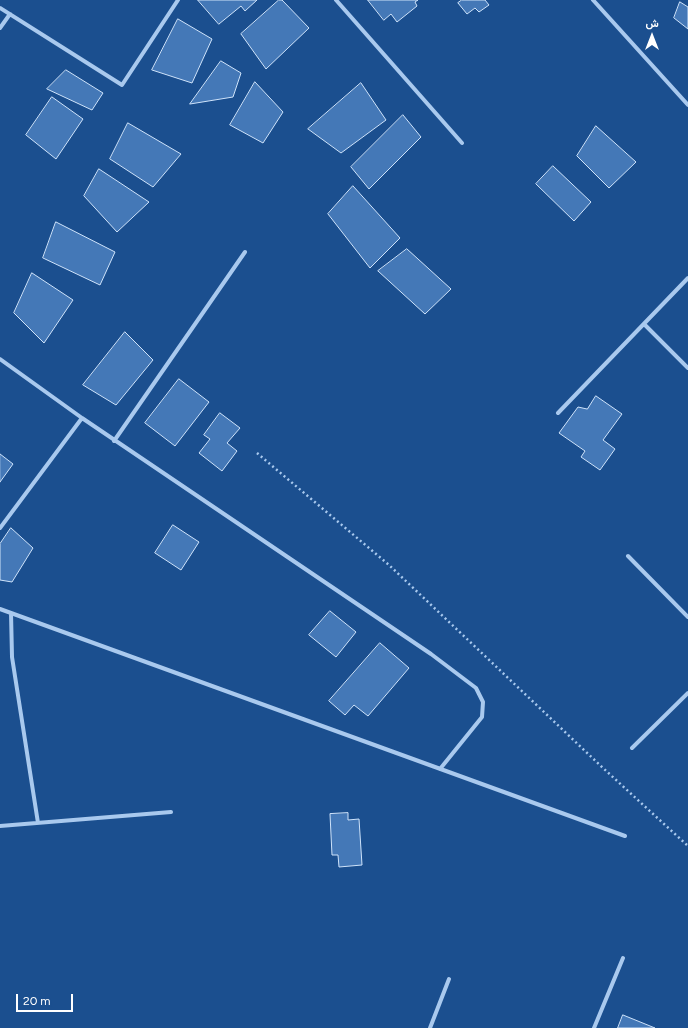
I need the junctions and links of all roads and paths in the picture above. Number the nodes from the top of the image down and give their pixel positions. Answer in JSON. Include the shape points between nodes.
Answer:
{"nodes":[{"id":1,"x":178,"y":0,"type":"edge"},
{"id":2,"x":336,"y":0,"type":"edge"},
{"id":3,"x":593,"y":0,"type":"edge"},
{"id":4,"x":0,"y":8,"type":"edge"},
{"id":5,"x":10,"y":14,"type":"junction"},
{"id":6,"x":0,"y":28,"type":"edge"},
{"id":7,"x":688,"y":105,"type":"edge"},
{"id":8,"x":462,"y":143,"type":"dead end"},
{"id":9,"x":245,"y":252,"type":"dead end"},
{"id":10,"x":688,"y":278,"type":"edge"},
{"id":11,"x":644,"y":324,"type":"junction"},
{"id":12,"x":0,"y":359,"type":"edge"},
{"id":13,"x":688,"y":368,"type":"edge"},
{"id":14,"x":558,"y":413,"type":"dead end"},
{"id":15,"x":82,"y":418,"type":"junction"},
{"id":16,"x":114,"y":441,"type":"junction"},
{"id":17,"x":258,"y":454,"type":"dead end"},
{"id":18,"x":0,"y":528,"type":"edge"},
{"id":19,"x":628,"y":556,"type":"dead end"},
{"id":20,"x":0,"y":609,"type":"edge"},
{"id":21,"x":11,"y":613,"type":"junction"},
{"id":22,"x":688,"y":617,"type":"edge"},
{"id":23,"x":688,"y":693,"type":"edge"},
{"id":24,"x":632,"y":748,"type":"dead end"},
{"id":25,"x":440,"y":769,"type":"junction"},
{"id":26,"x":171,"y":812,"type":"dead end"},
{"id":27,"x":38,"y":823,"type":"junction"},
{"id":28,"x":0,"y":826,"type":"edge"},
{"id":29,"x":625,"y":836,"type":"dead end"},
{"id":30,"x":688,"y":846,"type":"edge"},
{"id":31,"x":623,"y":958,"type":"dead end"},
{"id":32,"x":449,"y":979,"type":"dead end"},
{"id":33,"x":430,"y":1028,"type":"edge"},
{"id":34,"x":594,"y":1028,"type":"edge"}],
"edges":[{"from":1,"to":5,"type":"street","via":[[122,85]]},
{"from":2,"to":8,"type":"street"},
{"from":3,"to":7,"type":"street"},
{"from":4,"to":5,"type":"street"},
{"from":5,"to":6,"type":"street"},
{"from":9,"to":16,"type":"street"},
{"from":10,"to":11,"type":"street"},
{"from":11,"to":13,"type":"street"},
{"from":11,"to":14,"type":"street"},
{"from":12,"to":15,"type":"street"},
{"from":15,"to":16,"type":"street"},
{"from":15,"to":18,"type":"street"},
{"from":16,"to":25,"type":"street","via":[[431,654],[476,688],[483,702],[482,717]]},
{"from":17,"to":30,"type":"path","via":[[389,565]]},
{"from":19,"to":22,"type":"street"},
{"from":20,"to":21,"type":"street"},
{"from":21,"to":25,"type":"street"},
{"from":21,"to":27,"type":"street","via":[[12,657]]},
{"from":23,"to":24,"type":"street"},
{"from":25,"to":29,"type":"street"},
{"from":26,"to":27,"type":"street"},
{"from":27,"to":28,"type":"street"},
{"from":31,"to":34,"type":"street"},
{"from":32,"to":33,"type":"street"}]}
